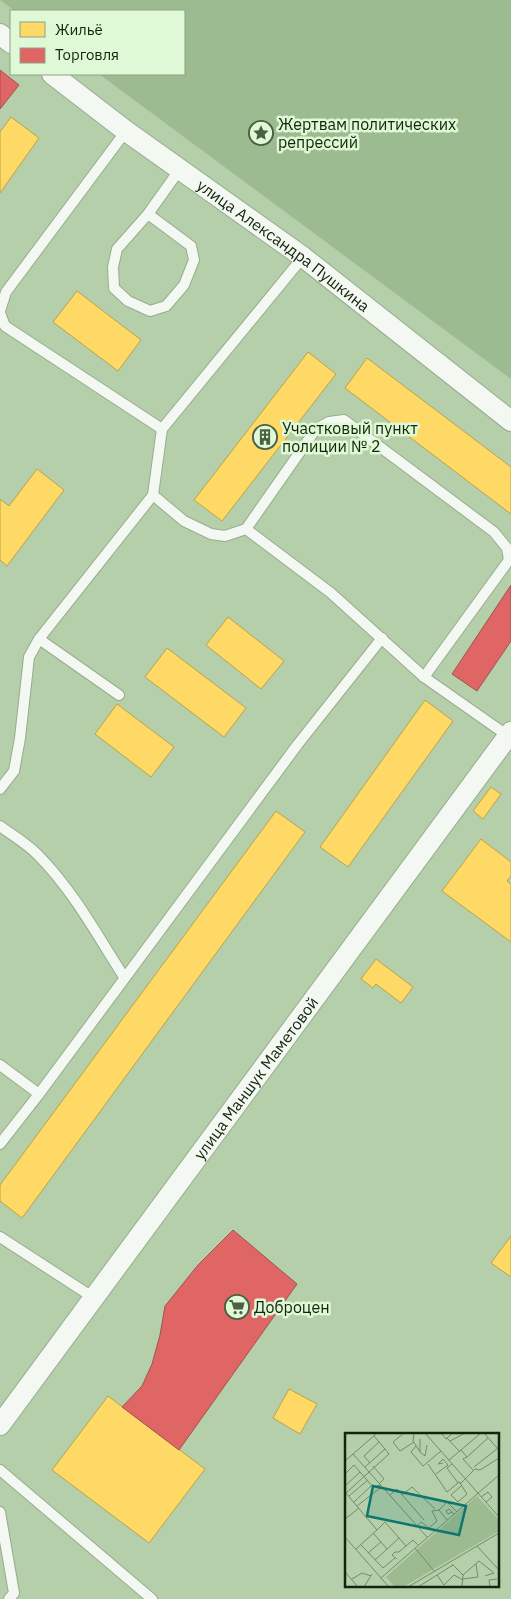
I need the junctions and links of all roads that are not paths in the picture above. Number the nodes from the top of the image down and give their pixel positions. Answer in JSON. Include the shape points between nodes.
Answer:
{"nodes":[{"id":1,"x":0,"y":34,"type":"edge"},
{"id":2,"x":10,"y":42,"type":"edge"},
{"id":3,"x":53,"y":75,"type":"edge"},
{"id":4,"x":126,"y":131,"type":"junction"},
{"id":5,"x":180,"y":169,"type":"junction"},
{"id":6,"x":148,"y":214,"type":"junction"},
{"id":7,"x":303,"y":257,"type":"junction"},
{"id":8,"x":0,"y":312,"type":"edge"},
{"id":9,"x":511,"y":421,"type":"edge"},
{"id":10,"x":162,"y":430,"type":"junction"},
{"id":11,"x":153,"y":495,"type":"junction"},
{"id":12,"x":246,"y":529,"type":"junction"},
{"id":13,"x":382,"y":638,"type":"junction"},
{"id":14,"x":39,"y":639,"type":"junction"},
{"id":15,"x":424,"y":677,"type":"junction"},
{"id":16,"x":118,"y":695,"type":"dead end"},
{"id":17,"x":509,"y":734,"type":"edge"},
{"id":18,"x":0,"y":789,"type":"edge"},
{"id":19,"x":0,"y":826,"type":"edge"},
{"id":20,"x":124,"y":977,"type":"junction"},
{"id":21,"x":0,"y":1065,"type":"edge"},
{"id":22,"x":39,"y":1094,"type":"junction"},
{"id":23,"x":0,"y":1144,"type":"edge"},
{"id":24,"x":0,"y":1237,"type":"edge"},
{"id":25,"x":94,"y":1298,"type":"junction"},
{"id":26,"x":0,"y":1425,"type":"edge"},
{"id":27,"x":0,"y":1470,"type":"edge"},
{"id":28,"x":0,"y":1512,"type":"edge"},
{"id":29,"x":9,"y":1599,"type":"edge"},
{"id":30,"x":152,"y":1599,"type":"edge"}],
"edges":[{"from":1,"to":2,"type":"street"},
{"from":3,"to":4,"type":"street","name":"улица Александра Пушкина"},
{"from":4,"to":5,"type":"street","name":"улица Александра Пушкина"},
{"from":4,"to":8,"type":"lane","via":[[6,292]]},
{"from":5,"to":6,"type":"lane"},
{"from":5,"to":7,"type":"street","name":"улица Александра Пушкина"},
{"from":6,"to":6,"type":"lane","via":[[117,249],[113,267],[114,288],[128,301],[150,310],[166,306],[184,285],[194,260],[191,246]]},
{"from":7,"to":9,"type":"street","name":"улица Александра Пушкина"},
{"from":7,"to":10,"type":"lane"},
{"from":8,"to":10,"type":"lane","via":[[5,326]]},
{"from":10,"to":11,"type":"lane"},
{"from":11,"to":12,"type":"lane","via":[[184,521],[211,534],[225,536]]},
{"from":11,"to":14,"type":"lane"},
{"from":12,"to":13,"type":"lane","via":[[331,592]]},
{"from":12,"to":15,"type":"lane","via":[[316,429],[329,422],[344,420],[494,532],[508,548],[509,560]]},
{"from":13,"to":15,"type":"lane"},
{"from":13,"to":20,"type":"lane","via":[[298,744]]},
{"from":14,"to":16,"type":"lane"},
{"from":14,"to":18,"type":"lane","via":[[29,658],[14,771]]},
{"from":15,"to":17,"type":"lane"},
{"from":17,"to":25,"type":"street","name":"улица Маншук Маметовой"},
{"from":19,"to":20,"type":"lane","via":[[35,852],[59,877]]},
{"from":20,"to":22,"type":"lane"},
{"from":21,"to":22,"type":"lane"},
{"from":22,"to":23,"type":"lane"},
{"from":24,"to":25,"type":"lane"},
{"from":25,"to":26,"type":"street","name":"улица Маншук Маметовой"},
{"from":27,"to":30,"type":"lane"},
{"from":28,"to":29,"type":"lane","via":[[14,1593]]}]}
